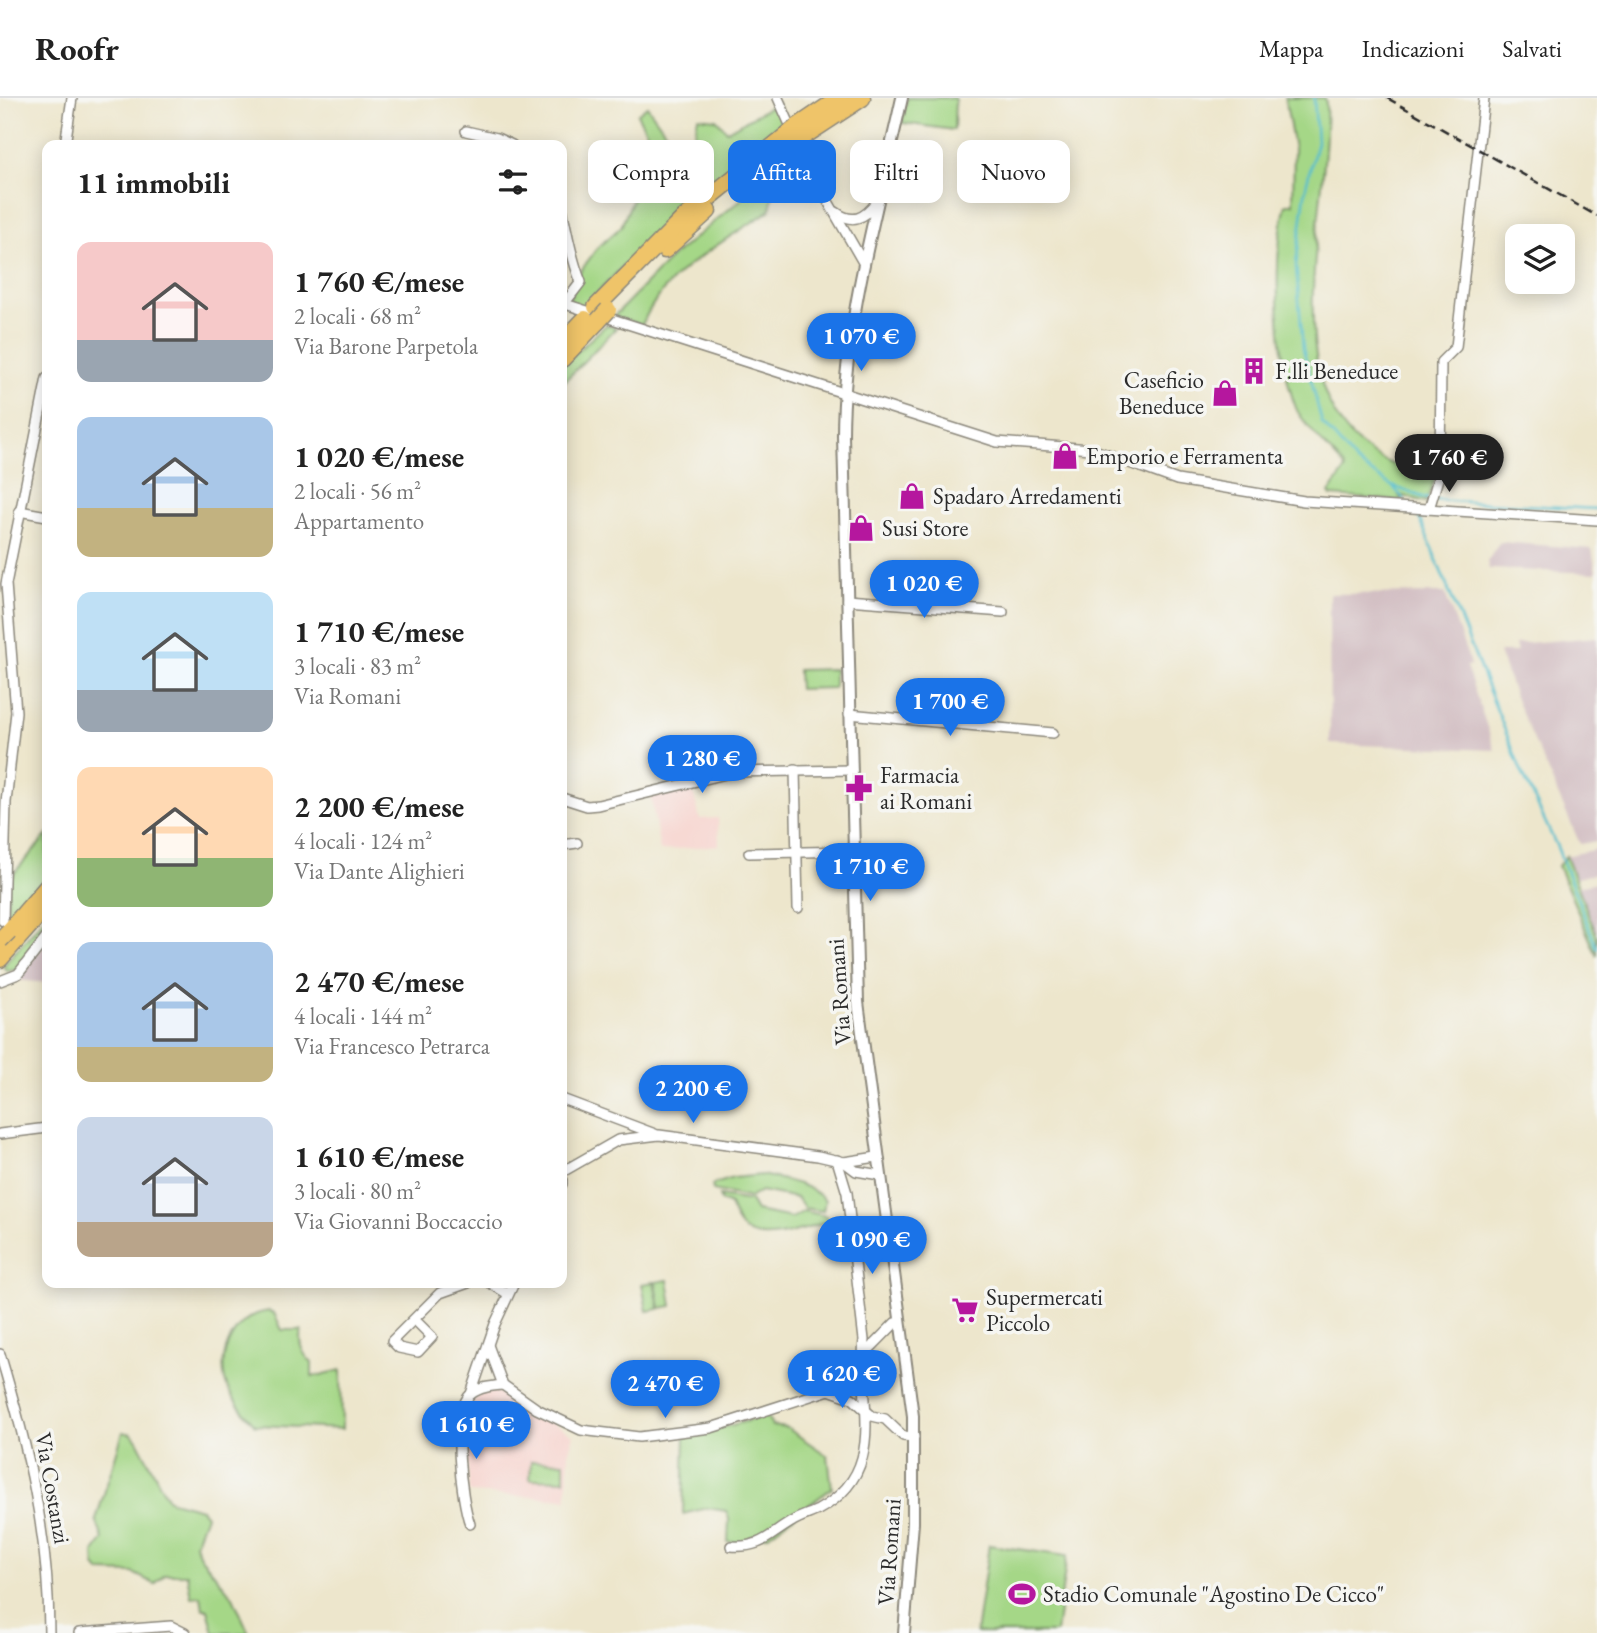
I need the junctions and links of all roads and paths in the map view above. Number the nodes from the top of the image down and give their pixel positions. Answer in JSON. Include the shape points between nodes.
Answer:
{"nodes":[{"id":1,"x":72,"y":98,"type":"edge"},
{"id":2,"x":778,"y":98,"type":"edge"},
{"id":3,"x":840,"y":98,"type":"edge"},
{"id":4,"x":862,"y":98,"type":"edge"},
{"id":5,"x":902,"y":98,"type":"edge"},
{"id":6,"x":1485,"y":98,"type":"edge"},
{"id":7,"x":466,"y":131,"type":"dead end"},
{"id":8,"x":794,"y":136,"type":"junction"},
{"id":9,"x":66,"y":140,"type":"edge"},
{"id":10,"x":502,"y":140,"type":"edge"},
{"id":11,"x":893,"y":140,"type":"edge"},
{"id":12,"x":874,"y":203,"type":"edge"},
{"id":13,"x":879,"y":203,"type":"edge"},
{"id":14,"x":831,"y":209,"type":"junction"},
{"id":15,"x":849,"y":220,"type":"junction"},
{"id":16,"x":567,"y":230,"type":"edge"},
{"id":17,"x":846,"y":233,"type":"junction"},
{"id":18,"x":872,"y":236,"type":"junction"},
{"id":19,"x":865,"y":267,"type":"junction"},
{"id":20,"x":567,"y":299,"type":"edge"},
{"id":21,"x":567,"y":305,"type":"edge"},
{"id":22,"x":597,"y":314,"type":"junction"},
{"id":23,"x":567,"y":338,"type":"edge"},
{"id":24,"x":567,"y":353,"type":"edge"},
{"id":25,"x":843,"y":394,"type":"junction"},
{"id":26,"x":42,"y":405,"type":"edge"},
{"id":27,"x":1429,"y":509,"type":"junction"},
{"id":28,"x":19,"y":511,"type":"junction"},
{"id":29,"x":42,"y":515,"type":"edge"},
{"id":30,"x":1597,"y":522,"type":"edge"},
{"id":31,"x":847,"y":600,"type":"junction"},
{"id":32,"x":1003,"y":612,"type":"dead end"},
{"id":33,"x":849,"y":714,"type":"junction"},
{"id":34,"x":1053,"y":733,"type":"dead end"},
{"id":35,"x":795,"y":769,"type":"junction"},
{"id":36,"x":852,"y":770,"type":"junction"},
{"id":37,"x":567,"y":800,"type":"edge"},
{"id":38,"x":577,"y":843,"type":"dead end"},
{"id":39,"x":567,"y":844,"type":"edge"},
{"id":40,"x":853,"y":851,"type":"junction"},
{"id":41,"x":798,"y":852,"type":"junction"},
{"id":42,"x":749,"y":853,"type":"dead end"},
{"id":43,"x":42,"y":893,"type":"edge"},
{"id":44,"x":799,"y":908,"type":"dead end"},
{"id":45,"x":42,"y":910,"type":"edge"},
{"id":46,"x":3,"y":941,"type":"edge"},
{"id":47,"x":42,"y":943,"type":"edge"},
{"id":48,"x":0,"y":981,"type":"edge"},
{"id":49,"x":567,"y":1101,"type":"edge"},
{"id":50,"x":42,"y":1129,"type":"edge"},
{"id":51,"x":0,"y":1134,"type":"edge"},
{"id":52,"x":659,"y":1135,"type":"junction"},
{"id":53,"x":877,"y":1157,"type":"junction"},
{"id":54,"x":841,"y":1161,"type":"junction"},
{"id":55,"x":567,"y":1169,"type":"edge"},
{"id":56,"x":856,"y":1171,"type":"junction"},
{"id":57,"x":880,"y":1175,"type":"junction"},
{"id":58,"x":847,"y":1193,"type":"junction"},
{"id":59,"x":454,"y":1288,"type":"edge"},
{"id":60,"x":498,"y":1288,"type":"edge"},
{"id":61,"x":511,"y":1288,"type":"edge"},
{"id":62,"x":508,"y":1294,"type":"junction"},
{"id":63,"x":414,"y":1319,"type":"dead end"},
{"id":64,"x":900,"y":1322,"type":"junction"},
{"id":65,"x":488,"y":1345,"type":"junction"},
{"id":66,"x":0,"y":1354,"type":"edge"},
{"id":67,"x":862,"y":1359,"type":"junction"},
{"id":68,"x":503,"y":1385,"type":"junction"},
{"id":69,"x":828,"y":1390,"type":"junction"},
{"id":70,"x":471,"y":1394,"type":"junction"},
{"id":71,"x":867,"y":1412,"type":"junction"},
{"id":72,"x":914,"y":1437,"type":"junction"},
{"id":73,"x":470,"y":1524,"type":"dead end"},
{"id":74,"x":731,"y":1546,"type":"dead end"},
{"id":75,"x":49,"y":1633,"type":"edge"},
{"id":76,"x":79,"y":1633,"type":"edge"},
{"id":77,"x":185,"y":1633,"type":"edge"},
{"id":78,"x":904,"y":1633,"type":"edge"}],
"edges":[{"from":1,"to":9,"type":"street"},
{"from":2,"to":14,"type":"street"},
{"from":3,"to":8,"type":"highway"},
{"from":4,"to":8,"type":"highway"},
{"from":5,"to":11,"type":"street","name":"Via Romani"},
{"from":6,"to":27,"type":"street","via":[[1456,347],[1441,362],[1440,472]]},
{"from":7,"to":10,"type":"street"},
{"from":8,"to":22,"type":"highway","via":[[684,218]]},
{"from":12,"to":15,"type":"street","via":[[866,214]]},
{"from":13,"to":18,"type":"street","name":"Via Romani"},
{"from":14,"to":15,"type":"street"},
{"from":14,"to":17,"type":"street"},
{"from":15,"to":18,"type":"street","via":[[865,226]]},
{"from":16,"to":20,"type":"street","via":[[569,254],[581,282]]},
{"from":17,"to":18,"type":"street"},
{"from":17,"to":19,"type":"street"},
{"from":18,"to":19,"type":"street","name":"Via Romani"},
{"from":19,"to":25,"type":"street","name":"Via Romani"},
{"from":21,"to":25,"type":"street"},
{"from":22,"to":23,"type":"highway"},
{"from":22,"to":24,"type":"highway"},
{"from":25,"to":27,"type":"street","via":[[997,442],[1100,452],[1147,471],[1202,484],[1304,501]]},
{"from":25,"to":31,"type":"street","name":"Via Romani"},
{"from":26,"to":28,"type":"street"},
{"from":27,"to":30,"type":"street"},
{"from":28,"to":29,"type":"street"},
{"from":28,"to":46,"type":"street","via":[[6,584],[16,723],[6,802]]},
{"from":31,"to":32,"type":"street"},
{"from":31,"to":33,"type":"street","name":"Via Romani"},
{"from":33,"to":34,"type":"street"},
{"from":33,"to":36,"type":"street","name":"Via Romani"},
{"from":35,"to":36,"type":"street"},
{"from":35,"to":37,"type":"street","via":[[734,772],[598,805]]},
{"from":35,"to":41,"type":"street"},
{"from":36,"to":40,"type":"street","name":"Via Romani"},
{"from":38,"to":39,"type":"street"},
{"from":40,"to":41,"type":"street"},
{"from":40,"to":53,"type":"street","name":"Via Romani","via":[[858,1002]]},
{"from":41,"to":42,"type":"street"},
{"from":41,"to":44,"type":"street"},
{"from":43,"to":46,"type":"highway"},
{"from":45,"to":46,"type":"highway"},
{"from":47,"to":48,"type":"street","via":[[18,974]]},
{"from":49,"to":52,"type":"street"},
{"from":50,"to":51,"type":"street"},
{"from":52,"to":54,"type":"street"},
{"from":52,"to":55,"type":"street","via":[[618,1140]]},
{"from":53,"to":54,"type":"street"},
{"from":53,"to":57,"type":"street","name":"Via Romani"},
{"from":54,"to":56,"type":"street"},
{"from":54,"to":58,"type":"street"},
{"from":56,"to":57,"type":"street"},
{"from":56,"to":58,"type":"street"},
{"from":57,"to":64,"type":"street","name":"Via Romani"},
{"from":58,"to":67,"type":"street","via":[[864,1339]]},
{"from":59,"to":63,"type":"street","via":[[440,1293]]},
{"from":60,"to":62,"type":"street"},
{"from":61,"to":62,"type":"street"},
{"from":62,"to":65,"type":"street"},
{"from":64,"to":67,"type":"street"},
{"from":64,"to":72,"type":"street","name":"Via Romani"},
{"from":65,"to":68,"type":"street"},
{"from":65,"to":70,"type":"street"},
{"from":66,"to":75,"type":"street","name":"Via Costanzi","via":[[35,1487],[49,1575]]},
{"from":67,"to":69,"type":"street"},
{"from":67,"to":71,"type":"street"},
{"from":68,"to":69,"type":"street","via":[[571,1427],[639,1437],[711,1427]]},
{"from":68,"to":70,"type":"street"},
{"from":69,"to":71,"type":"street","via":[[846,1395]]},
{"from":70,"to":73,"type":"street","via":[[461,1416],[460,1454]]},
{"from":71,"to":72,"type":"street","via":[[904,1436]]},
{"from":71,"to":74,"type":"street","via":[[865,1452],[839,1494],[758,1545]]},
{"from":72,"to":78,"type":"street","name":"Via Romani","via":[[914,1523]]},
{"from":76,"to":77,"type":"street","via":[[171,1626]]}]}
